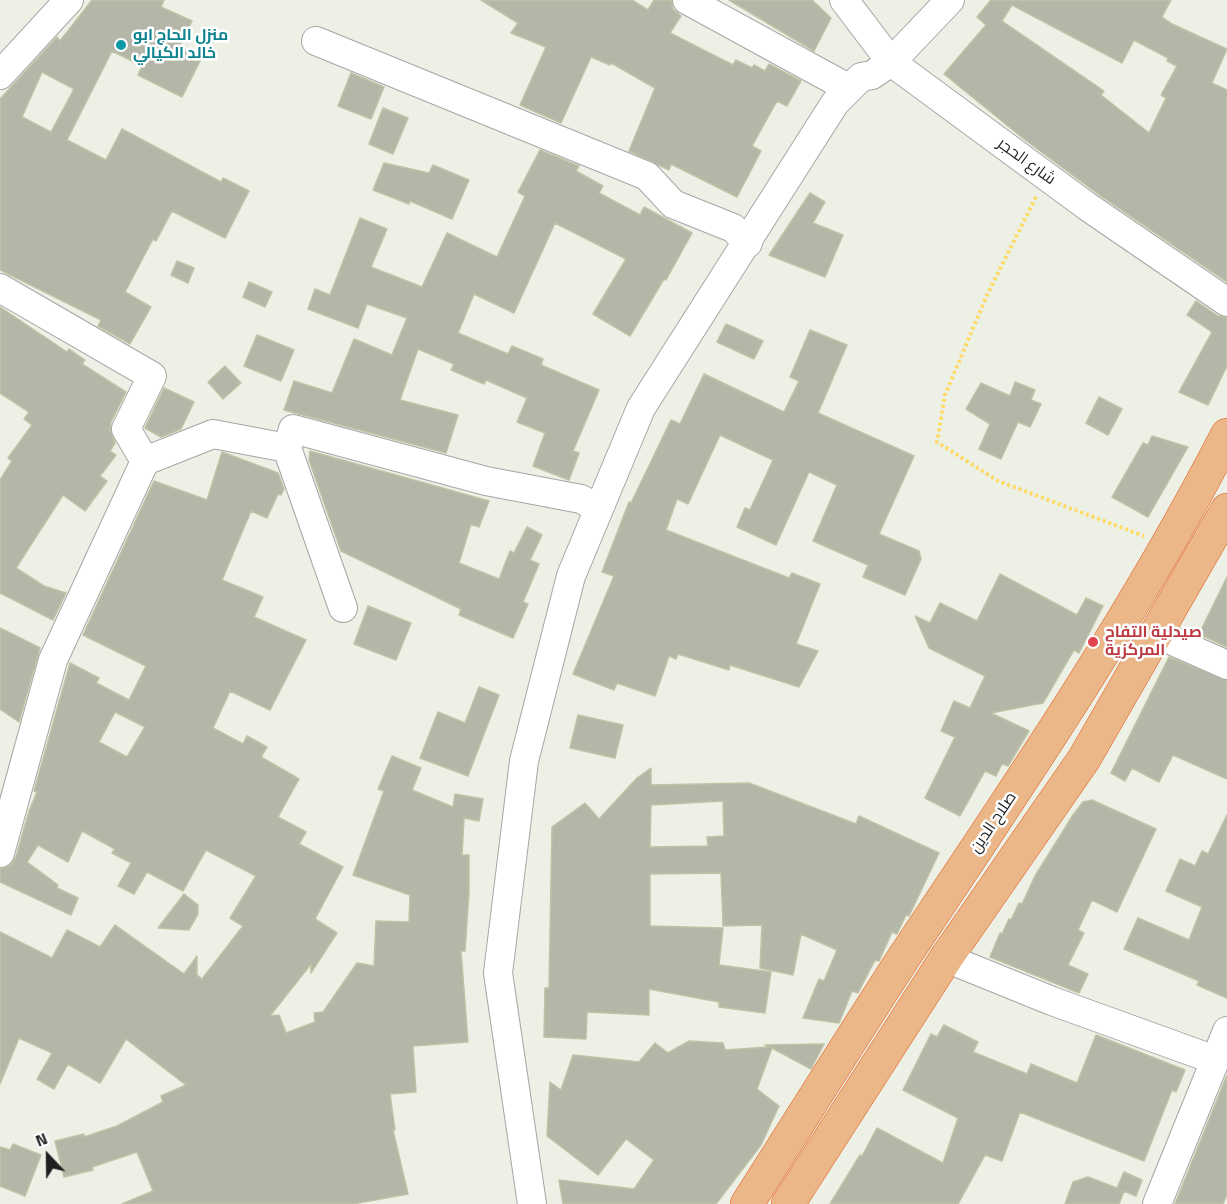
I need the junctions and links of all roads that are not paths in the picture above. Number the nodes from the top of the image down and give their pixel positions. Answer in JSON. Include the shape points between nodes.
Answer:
{"nodes":[{"id":1,"x":69,"y":0,"type":"edge"},
{"id":2,"x":687,"y":0,"type":"edge"},
{"id":3,"x":844,"y":0,"type":"edge"},
{"id":4,"x":950,"y":0,"type":"edge"},
{"id":5,"x":315,"y":41,"type":"dead end"},
{"id":6,"x":891,"y":62,"type":"junction"},
{"id":7,"x":0,"y":75,"type":"edge"},
{"id":8,"x":848,"y":88,"type":"junction"},
{"id":9,"x":748,"y":243,"type":"junction"},
{"id":10,"x":0,"y":288,"type":"edge"},
{"id":11,"x":1227,"y":302,"type":"edge"},
{"id":12,"x":1227,"y":435,"type":"edge"},
{"id":13,"x":287,"y":448,"type":"junction"},
{"id":14,"x":145,"y":461,"type":"junction"},
{"id":15,"x":599,"y":509,"type":"junction"},
{"id":16,"x":1227,"y":510,"type":"edge"},
{"id":17,"x":343,"y":608,"type":"dead end"},
{"id":18,"x":1157,"y":634,"type":"junction"},
{"id":19,"x":1227,"y":665,"type":"edge"},
{"id":20,"x":0,"y":854,"type":"edge"},
{"id":21,"x":904,"y":958,"type":"junction"},
{"id":22,"x":940,"y":968,"type":"junction"},
{"id":23,"x":1227,"y":1031,"type":"edge"},
{"id":24,"x":1215,"y":1060,"type":"junction"},
{"id":25,"x":532,"y":1204,"type":"edge"},
{"id":26,"x":747,"y":1204,"type":"edge"},
{"id":27,"x":788,"y":1204,"type":"edge"},
{"id":28,"x":1157,"y":1204,"type":"edge"}],
"edges":[{"from":1,"to":7,"type":"street"},
{"from":2,"to":8,"type":"street"},
{"from":3,"to":6,"type":"street","name":"شارع الحجر"},
{"from":4,"to":6,"type":"street"},
{"from":5,"to":9,"type":"street","via":[[647,176],[673,204],[733,228]]},
{"from":6,"to":8,"type":"street"},
{"from":6,"to":11,"type":"street","name":"شارع الحجر","via":[[1046,177]]},
{"from":8,"to":9,"type":"street"},
{"from":9,"to":15,"type":"street","via":[[641,408]]},
{"from":10,"to":14,"type":"street","via":[[152,376],[126,429]]},
{"from":12,"to":21,"type":"highway","name":"صلاح الدين","via":[[1054,733]]},
{"from":13,"to":14,"type":"street","via":[[213,434]]},
{"from":13,"to":15,"type":"street","via":[[293,429],[486,481],[581,499]]},
{"from":13,"to":17,"type":"street"},
{"from":14,"to":20,"type":"street","via":[[53,660]]},
{"from":15,"to":25,"type":"street","via":[[571,576],[524,761],[498,974]]},
{"from":16,"to":18,"type":"highway"},
{"from":18,"to":19,"type":"street"},
{"from":18,"to":22,"type":"highway","via":[[1084,759]]},
{"from":21,"to":22,"type":"highway"},
{"from":21,"to":26,"type":"highway","name":"صلاح الدين"},
{"from":22,"to":24,"type":"street","via":[[1052,1001]]},
{"from":22,"to":27,"type":"highway"},
{"from":23,"to":24,"type":"street"},
{"from":24,"to":28,"type":"street"}]}
